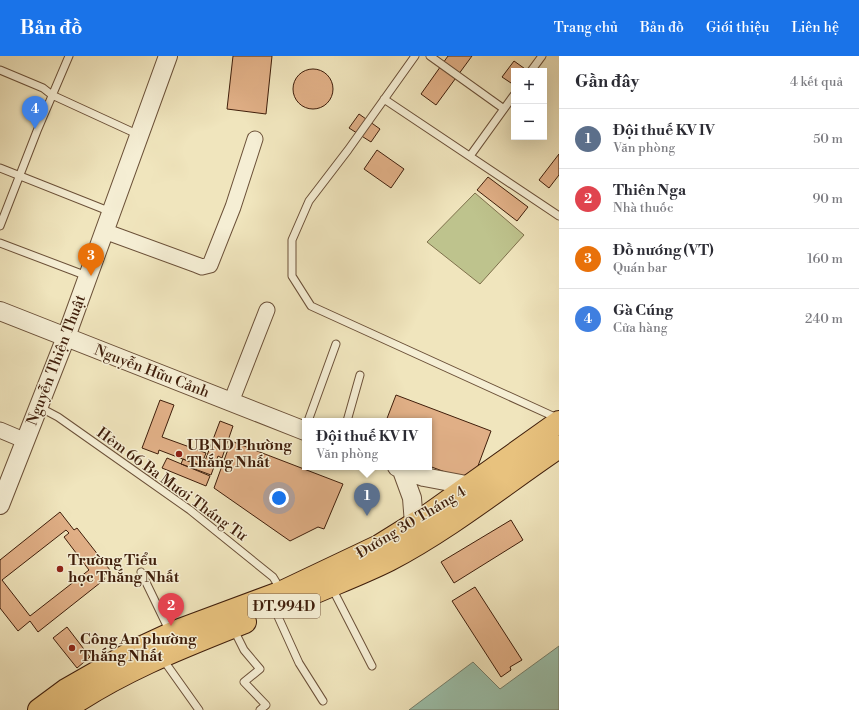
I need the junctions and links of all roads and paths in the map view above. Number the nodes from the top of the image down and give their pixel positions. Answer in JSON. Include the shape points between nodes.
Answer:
{"nodes":[{"id":1,"x":69,"y":56,"type":"edge"},
{"id":2,"x":168,"y":56,"type":"edge"},
{"id":3,"x":415,"y":56,"type":"edge"},
{"id":4,"x":430,"y":56,"type":"edge"},
{"id":5,"x":542,"y":56,"type":"edge"},
{"id":6,"x":533,"y":68,"type":"edge"},
{"id":7,"x":0,"y":70,"type":"edge"},
{"id":8,"x":52,"y":95,"type":"junction"},
{"id":9,"x":384,"y":99,"type":"junction"},
{"id":10,"x":511,"y":99,"type":"edge"},
{"id":11,"x":504,"y":108,"type":"junction"},
{"id":12,"x":139,"y":135,"type":"junction"},
{"id":13,"x":256,"y":139,"type":"dead end"},
{"id":14,"x":470,"y":156,"type":"junction"},
{"id":15,"x":0,"y":168,"type":"edge"},
{"id":16,"x":20,"y":175,"type":"junction"},
{"id":17,"x":111,"y":212,"type":"junction"},
{"id":18,"x":559,"y":216,"type":"edge"},
{"id":19,"x":0,"y":226,"type":"edge"},
{"id":20,"x":104,"y":231,"type":"junction"},
{"id":21,"x":0,"y":243,"type":"edge"},
{"id":22,"x":87,"y":276,"type":"junction"},
{"id":23,"x":267,"y":310,"type":"dead end"},
{"id":24,"x":0,"y":311,"type":"edge"},
{"id":25,"x":66,"y":337,"type":"junction"},
{"id":26,"x":336,"y":344,"type":"dead end"},
{"id":27,"x":360,"y":375,"type":"dead end"},
{"id":28,"x":231,"y":402,"type":"junction"},
{"id":29,"x":39,"y":407,"type":"junction"},
{"id":30,"x":309,"y":418,"type":"edge"},
{"id":31,"x":348,"y":418,"type":"edge"},
{"id":32,"x":559,"y":419,"type":"edge"},
{"id":33,"x":559,"y":422,"type":"edge"},
{"id":34,"x":302,"y":427,"type":"edge"},
{"id":35,"x":0,"y":430,"type":"edge"},
{"id":36,"x":26,"y":441,"type":"junction"},
{"id":37,"x":559,"y":447,"type":"edge"},
{"id":38,"x":400,"y":470,"type":"edge"},
{"id":39,"x":405,"y":470,"type":"edge"},
{"id":40,"x":471,"y":486,"type":"junction"},
{"id":41,"x":499,"y":490,"type":"junction"},
{"id":42,"x":0,"y":505,"type":"edge"},
{"id":43,"x":420,"y":531,"type":"junction"},
{"id":44,"x":140,"y":572,"type":"dead end"},
{"id":45,"x":331,"y":586,"type":"junction"},
{"id":46,"x":279,"y":601,"type":"junction"},
{"id":47,"x":232,"y":627,"type":"junction"},
{"id":48,"x":171,"y":634,"type":"junction"},
{"id":49,"x":160,"y":656,"type":"junction"},
{"id":50,"x":372,"y":666,"type":"dead end"},
{"id":51,"x":115,"y":670,"type":"junction"},
{"id":52,"x":323,"y":701,"type":"dead end"},
{"id":53,"x":39,"y":710,"type":"edge"},
{"id":54,"x":64,"y":710,"type":"edge"},
{"id":55,"x":199,"y":710,"type":"edge"},
{"id":56,"x":260,"y":710,"type":"edge"}],
"edges":[{"from":1,"to":8,"type":"lane"},
{"from":2,"to":12,"type":"street","name":"Nguyễn Thiện Thuật"},
{"from":3,"to":9,"type":"lane"},
{"from":4,"to":11,"type":"lane"},
{"from":5,"to":6,"type":"lane"},
{"from":7,"to":8,"type":"lane","via":[[43,88]]},
{"from":8,"to":12,"type":"lane"},
{"from":8,"to":16,"type":"lane"},
{"from":9,"to":14,"type":"lane"},
{"from":9,"to":32,"type":"lane","via":[[309,201],[292,240],[292,276],[311,306]]},
{"from":10,"to":11,"type":"lane"},
{"from":11,"to":14,"type":"lane"},
{"from":12,"to":17,"type":"street","name":"Nguyễn Thiện Thuật"},
{"from":13,"to":20,"type":"street","via":[[210,265],[202,267]]},
{"from":14,"to":18,"type":"lane"},
{"from":15,"to":16,"type":"lane"},
{"from":16,"to":17,"type":"lane"},
{"from":16,"to":19,"type":"lane"},
{"from":17,"to":20,"type":"street","name":"Nguyễn Thiện Thuật"},
{"from":20,"to":22,"type":"street","name":"Nguyễn Thiện Thuật"},
{"from":21,"to":22,"type":"lane"},
{"from":22,"to":25,"type":"street","name":"Nguyễn Thiện Thuật"},
{"from":23,"to":28,"type":"street"},
{"from":24,"to":25,"type":"street","name":"Nguyễn Hữu Cảnh"},
{"from":25,"to":28,"type":"street","name":"Nguyễn Hữu Cảnh"},
{"from":25,"to":29,"type":"street","name":"Nguyễn Thiện Thuật"},
{"from":26,"to":30,"type":"lane"},
{"from":27,"to":31,"type":"lane"},
{"from":28,"to":34,"type":"street","name":"Nguyễn Hữu Cảnh"},
{"from":29,"to":36,"type":"street","name":"Nguyễn Thiện Thuật"},
{"from":29,"to":46,"type":"lane","name":"Hẻm 66 Ba Mươi Tháng Tư","via":[[190,510],[272,577]]},
{"from":33,"to":40,"type":"main road","name":"Đường 30 Tháng 4"},
{"from":35,"to":36,"type":"street"},
{"from":36,"to":42,"type":"street","name":"Nguyễn Thiện Thuật"},
{"from":37,"to":41,"type":"main road","name":"Đường 30 Tháng 4","number":"ĐT.994D"},
{"from":38,"to":43,"type":"street","via":[[412,498]]},
{"from":39,"to":40,"type":"street","via":[[424,477]]},
{"from":40,"to":41,"type":"street"},
{"from":40,"to":43,"type":"main road","name":"Đường 30 Tháng 4","number":"ĐT.994D"},
{"from":41,"to":43,"type":"main road","name":"Đường 30 Tháng 4","number":"ĐT.994D"},
{"from":43,"to":45,"type":"main road","name":"Đường 30 Tháng 4","number":"ĐT.994D","via":[[389,560]]},
{"from":43,"to":46,"type":"main road","name":"Đường 30 Tháng 4","number":"ĐT.994D","via":[[379,546]]},
{"from":44,"to":48,"type":"lane"},
{"from":45,"to":46,"type":"main road","name":"Đường 30 Tháng 4","number":"ĐT.994D"},
{"from":45,"to":50,"type":"lane"},
{"from":46,"to":47,"type":"main road","name":"Đường 30 Tháng 4","number":"ĐT.994D"},
{"from":46,"to":48,"type":"main road","name":"Đường 30 Tháng 4","number":"ĐT.994D"},
{"from":46,"to":52,"type":"lane","name":"Hẻm 66 Ba Mươi Tháng Tư","via":[[299,663]]},
{"from":47,"to":49,"type":"main road","name":"Đường 30 Tháng 4","number":"ĐT.994D"},
{"from":47,"to":56,"type":"lane","via":[[244,650],[260,668],[244,682],[266,705]]},
{"from":48,"to":51,"type":"main road","name":"Đường 30 Tháng 4","number":"ĐT.994D"},
{"from":49,"to":51,"type":"main road","name":"Đường 30 Tháng 4","number":"ĐT.994D"},
{"from":49,"to":55,"type":"lane"},
{"from":51,"to":53,"type":"main road","name":"Đường 30 Tháng 4","number":"ĐT.994D","via":[[66,690]]},
{"from":51,"to":54,"type":"main road","name":"Đường 30 Tháng 4","number":"ĐT.994D"}]}
